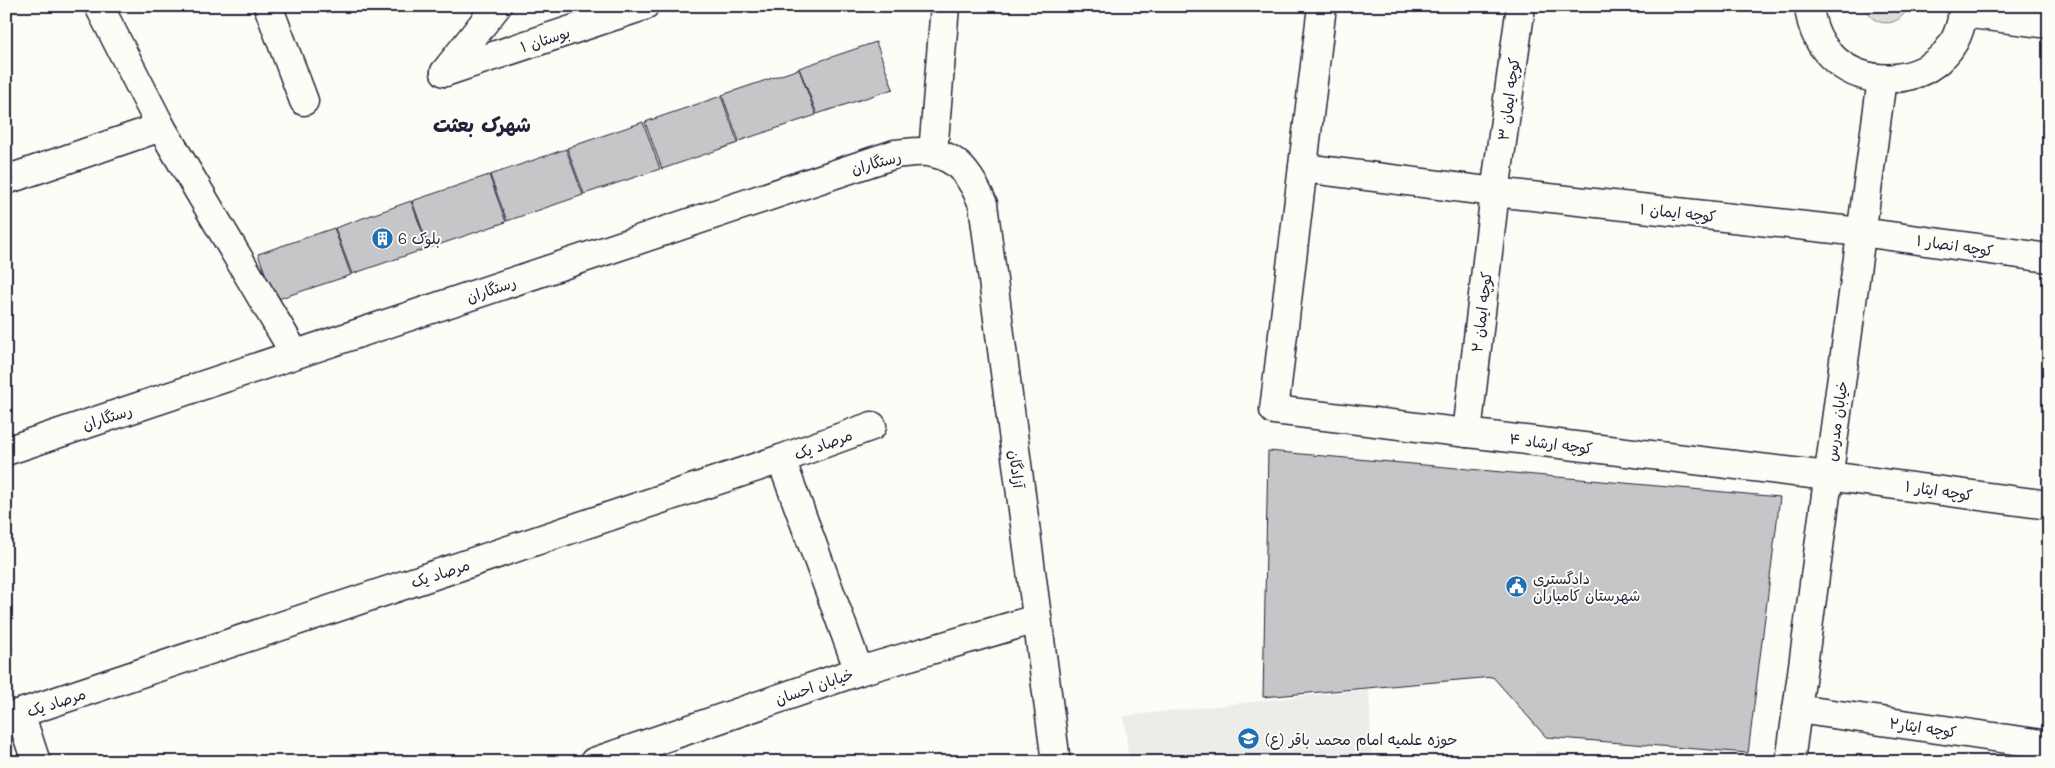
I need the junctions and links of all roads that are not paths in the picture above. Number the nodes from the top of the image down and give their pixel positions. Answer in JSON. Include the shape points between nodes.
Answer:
{"nodes":[{"id":1,"x":268,"y":6,"type":"edge"},
{"id":2,"x":497,"y":6,"type":"edge"},
{"id":3,"x":644,"y":6,"type":"edge"},
{"id":4,"x":945,"y":6,"type":"edge"},
{"id":5,"x":1322,"y":6,"type":"edge"},
{"id":6,"x":1521,"y":6,"type":"edge"},
{"id":7,"x":1809,"y":6,"type":"edge"},
{"id":8,"x":109,"y":10,"type":"edge"},
{"id":9,"x":1963,"y":10,"type":"edge"},
{"id":10,"x":2049,"y":24,"type":"edge"},
{"id":11,"x":1882,"y":79,"type":"junction"},
{"id":12,"x":304,"y":102,"type":"dead end"},
{"id":13,"x":160,"y":127,"type":"junction"},
{"id":14,"x":933,"y":153,"type":"junction"},
{"id":15,"x":1303,"y":168,"type":"junction"},
{"id":16,"x":972,"y":179,"type":"joint"},
{"id":17,"x":6,"y":180,"type":"edge"},
{"id":18,"x":1496,"y":192,"type":"junction"},
{"id":19,"x":1861,"y":232,"type":"junction"},
{"id":20,"x":2049,"y":258,"type":"edge"},
{"id":21,"x":295,"y":354,"type":"junction"},
{"id":22,"x":872,"y":426,"type":"dead end"},
{"id":23,"x":1467,"y":433,"type":"junction"},
{"id":24,"x":6,"y":451,"type":"edge"},
{"id":25,"x":781,"y":459,"type":"junction"},
{"id":26,"x":1828,"y":476,"type":"junction"},
{"id":27,"x":2049,"y":505,"type":"edge"},
{"id":28,"x":1036,"y":619,"type":"junction"},
{"id":29,"x":859,"y":671,"type":"junction"},
{"id":30,"x":1797,"y":709,"type":"junction"},
{"id":31,"x":13,"y":716,"type":"edge"},
{"id":32,"x":2049,"y":745,"type":"edge"},
{"id":33,"x":36,"y":762,"type":"edge"},
{"id":34,"x":594,"y":762,"type":"edge"},
{"id":35,"x":1056,"y":762,"type":"edge"},
{"id":36,"x":1790,"y":762,"type":"edge"}],
"edges":[{"from":1,"to":12,"type":"street"},
{"from":2,"to":3,"type":"street","name":"بوستان ۱","via":[[445,72]]},
{"from":4,"to":14,"type":"street"},
{"from":5,"to":15,"type":"street"},
{"from":6,"to":18,"type":"street","name":"کوچه ایمان ۳"},
{"from":7,"to":11,"type":"street","via":[[1817,38],[1828,54],[1862,76]]},
{"from":8,"to":13,"type":"street"},
{"from":9,"to":10,"type":"street"},
{"from":9,"to":11,"type":"street","via":[[1958,32],[1949,48],[1935,62],[1901,78]]},
{"from":11,"to":19,"type":"street","name":"خیابان مدرس"},
{"from":13,"to":17,"type":"street"},
{"from":13,"to":21,"type":"street"},
{"from":14,"to":16,"type":"street","name":"رستگاران","via":[[954,161]]},
{"from":14,"to":21,"type":"street","name":"رستگاران","via":[[895,154]]},
{"from":15,"to":18,"type":"street","name":"کوچه ایمان ۱"},
{"from":15,"to":23,"type":"street","name":"کوچه ارشاد ۴","via":[[1274,410]]},
{"from":16,"to":28,"type":"street","name":"آزادگان","via":[[983,204]]},
{"from":18,"to":19,"type":"street","name":"کوچه ایمان ۱"},
{"from":18,"to":23,"type":"street","name":"کوچه ایمان ۲"},
{"from":19,"to":20,"type":"street","name":"کوچه انصار ۱"},
{"from":19,"to":26,"type":"street","name":"خیابان مدرس"},
{"from":21,"to":24,"type":"street","name":"رستگاران"},
{"from":22,"to":25,"type":"street","name":"مرصاد یک"},
{"from":23,"to":26,"type":"street","name":"کوچه ارشاد ۴"},
{"from":25,"to":29,"type":"street"},
{"from":25,"to":31,"type":"street","name":"مرصاد یک"},
{"from":26,"to":27,"type":"street","name":"کوچه ایثار ۱"},
{"from":26,"to":30,"type":"street","name":"خیابان مدرس"},
{"from":28,"to":29,"type":"street","name":"خیابان احسان"},
{"from":28,"to":35,"type":"street","name":"آزادگان"},
{"from":29,"to":34,"type":"street","name":"خیابان احسان"},
{"from":30,"to":32,"type":"street","name":"کوچه ایثار۲"},
{"from":30,"to":36,"type":"street","name":"خیابان مدرس"},
{"from":31,"to":33,"type":"street"}]}
